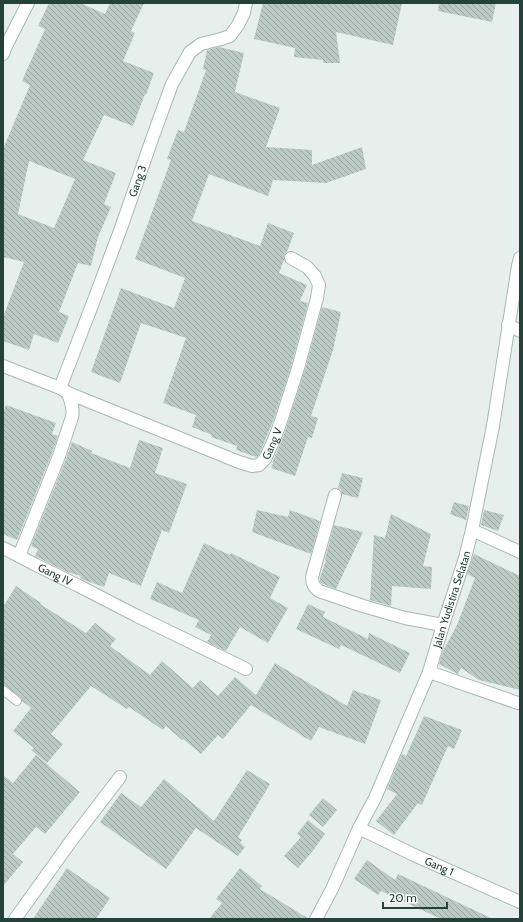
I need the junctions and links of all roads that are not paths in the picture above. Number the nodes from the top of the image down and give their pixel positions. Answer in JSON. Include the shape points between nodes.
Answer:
{"nodes":[{"id":1,"x":28,"y":3,"type":"edge"},
{"id":2,"x":246,"y":3,"type":"edge"},
{"id":3,"x":5,"y":50,"type":"edge"},
{"id":4,"x":291,"y":258,"type":"dead end"},
{"id":5,"x":519,"y":263,"type":"edge"},
{"id":6,"x":508,"y":325,"type":"junction"},
{"id":7,"x":520,"y":330,"type":"edge"},
{"id":8,"x":3,"y":366,"type":"edge"},
{"id":9,"x":64,"y":391,"type":"junction"},
{"id":10,"x":334,"y":495,"type":"dead end"},
{"id":11,"x":472,"y":530,"type":"junction"},
{"id":12,"x":3,"y":548,"type":"edge"},
{"id":13,"x":520,"y":552,"type":"edge"},
{"id":14,"x":19,"y":556,"type":"junction"},
{"id":15,"x":442,"y":626,"type":"junction"},
{"id":16,"x":246,"y":669,"type":"dead end"},
{"id":17,"x":428,"y":672,"type":"junction"},
{"id":18,"x":3,"y":690,"type":"edge"},
{"id":19,"x":17,"y":701,"type":"dead end"},
{"id":20,"x":518,"y":703,"type":"dead end"},
{"id":21,"x":120,"y":777,"type":"dead end"},
{"id":22,"x":359,"y":828,"type":"junction"},
{"id":23,"x":520,"y":902,"type":"edge"},
{"id":24,"x":15,"y":919,"type":"edge"},
{"id":25,"x":316,"y":919,"type":"edge"}],
"edges":[{"from":1,"to":3,"type":"street"},
{"from":2,"to":9,"type":"street","name":"Gang 3","via":[[244,13],[230,36],[200,44],[190,52],[172,84]]},
{"from":4,"to":9,"type":"street","name":"Gang V","via":[[307,267],[315,276],[319,285],[317,298],[298,368],[275,436],[265,459],[259,465],[238,462]]},
{"from":5,"to":6,"type":"street","name":"Jalan Yudistira Selatan"},
{"from":6,"to":7,"type":"street"},
{"from":6,"to":11,"type":"street","name":"Jalan Yudistira Selatan","via":[[493,426]]},
{"from":8,"to":9,"type":"street"},
{"from":9,"to":14,"type":"street","via":[[73,407],[72,417]]},
{"from":10,"to":15,"type":"street","via":[[312,577],[314,586],[319,591],[363,606]]},
{"from":11,"to":13,"type":"street"},
{"from":11,"to":15,"type":"street","name":"Jalan Yudistira Selatan"},
{"from":12,"to":14,"type":"street","name":"Gang IV"},
{"from":14,"to":16,"type":"street","name":"Gang IV"},
{"from":15,"to":17,"type":"street","name":"Jalan Yudistira Selatan"},
{"from":17,"to":20,"type":"street"},
{"from":17,"to":22,"type":"street","name":"Jalan Yudistira Selatan","via":[[375,798]]},
{"from":18,"to":19,"type":"lane"},
{"from":21,"to":24,"type":"street"},
{"from":22,"to":23,"type":"street","name":"Gang 1"},
{"from":22,"to":25,"type":"street","name":"Jalan Yudistira Selatan"}]}
